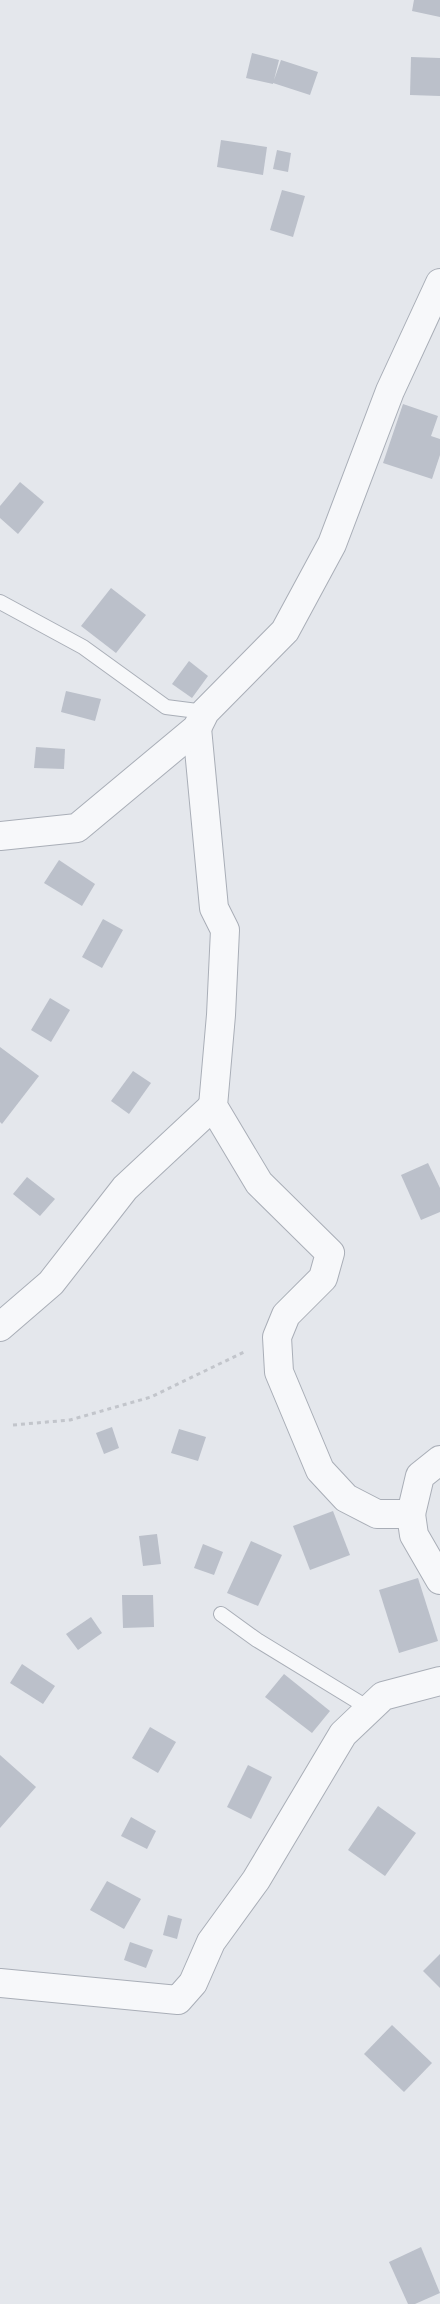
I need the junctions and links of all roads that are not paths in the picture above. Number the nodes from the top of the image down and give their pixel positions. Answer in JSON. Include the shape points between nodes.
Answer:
{"nodes":[{"id":1,"x":440,"y":283,"type":"edge"},
{"id":2,"x":0,"y":602,"type":"edge"},
{"id":3,"x":201,"y":720,"type":"junction"},
{"id":4,"x":0,"y":836,"type":"edge"},
{"id":5,"x":213,"y":1106,"type":"junction"},
{"id":6,"x":0,"y":1327,"type":"edge"},
{"id":7,"x":440,"y":1460,"type":"edge"},
{"id":8,"x":411,"y":1514,"type":"junction"},
{"id":9,"x":440,"y":1580,"type":"edge"},
{"id":10,"x":221,"y":1614,"type":"dead end"},
{"id":11,"x":440,"y":1681,"type":"edge"},
{"id":12,"x":370,"y":1709,"type":"junction"},
{"id":13,"x":0,"y":1983,"type":"edge"}],
"edges":[{"from":1,"to":3,"type":"street","via":[[390,392],[332,544],[299,605],[285,630]]},
{"from":2,"to":3,"type":"lane","via":[[83,647],[166,706]]},
{"from":3,"to":4,"type":"street","via":[[77,828]]},
{"from":3,"to":5,"type":"street","via":[[214,908],[225,930]]},
{"from":5,"to":6,"type":"street","via":[[125,1188],[51,1283]]},
{"from":5,"to":8,"type":"street","via":[[259,1183],[330,1253],[323,1278],[286,1315],[276,1337],[279,1372],[320,1470],[346,1498],[377,1514]]},
{"from":7,"to":8,"type":"street","via":[[420,1476]]},
{"from":8,"to":9,"type":"street","via":[[414,1535]]},
{"from":10,"to":12,"type":"lane","via":[[257,1640]]},
{"from":11,"to":12,"type":"street","via":[[383,1696]]},
{"from":12,"to":13,"type":"street","via":[[343,1734],[256,1880],[210,1942],[193,1984],[178,2000]]}]}
